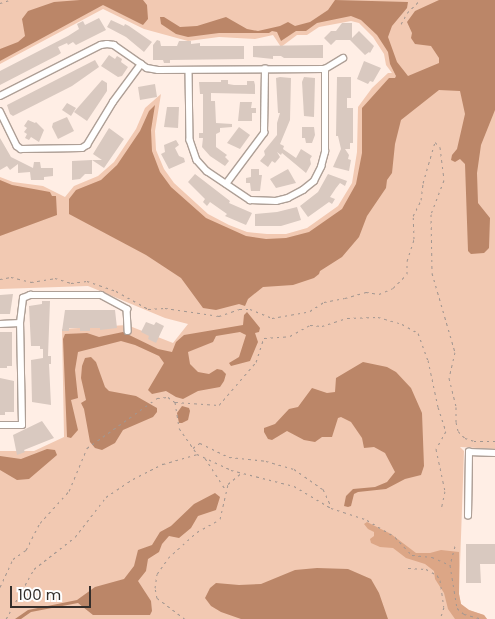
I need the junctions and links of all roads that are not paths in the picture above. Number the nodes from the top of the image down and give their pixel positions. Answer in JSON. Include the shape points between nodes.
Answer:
{"nodes":[{"id":1,"x":343,"y":58,"type":"dead end"},
{"id":2,"x":141,"y":64,"type":"junction"},
{"id":3,"x":265,"y":69,"type":"junction"},
{"id":4,"x":325,"y":69,"type":"junction"},
{"id":5,"x":189,"y":70,"type":"junction"},
{"id":6,"x":0,"y":96,"type":"edge"},
{"id":7,"x":0,"y":111,"type":"edge"},
{"id":8,"x":226,"y":184,"type":"junction"},
{"id":9,"x":0,"y":324,"type":"edge"},
{"id":10,"x":20,"y":324,"type":"junction"},
{"id":11,"x":128,"y":331,"type":"dead end"},
{"id":12,"x":0,"y":425,"type":"edge"},
{"id":13,"x":495,"y":453,"type":"edge"},
{"id":14,"x":468,"y":516,"type":"dead end"}],
"edges":[{"from":1,"to":4,"type":"street"},
{"from":2,"to":5,"type":"street","via":[[158,70]]},
{"from":2,"to":6,"type":"street","via":[[114,45],[101,45]]},
{"from":2,"to":7,"type":"street","via":[[82,148],[21,149]]},
{"from":3,"to":4,"type":"street"},
{"from":3,"to":5,"type":"street"},
{"from":3,"to":8,"type":"street","via":[[264,133]]},
{"from":4,"to":8,"type":"street","via":[[326,152],[314,181],[276,202],[250,200]]},
{"from":5,"to":8,"type":"street","via":[[193,152],[208,171]]},
{"from":9,"to":10,"type":"street"},
{"from":10,"to":11,"type":"street","via":[[23,298],[30,295],[101,295],[127,308]]},
{"from":10,"to":12,"type":"street","via":[[22,425]]},
{"from":13,"to":14,"type":"street","via":[[469,452]]}]}
